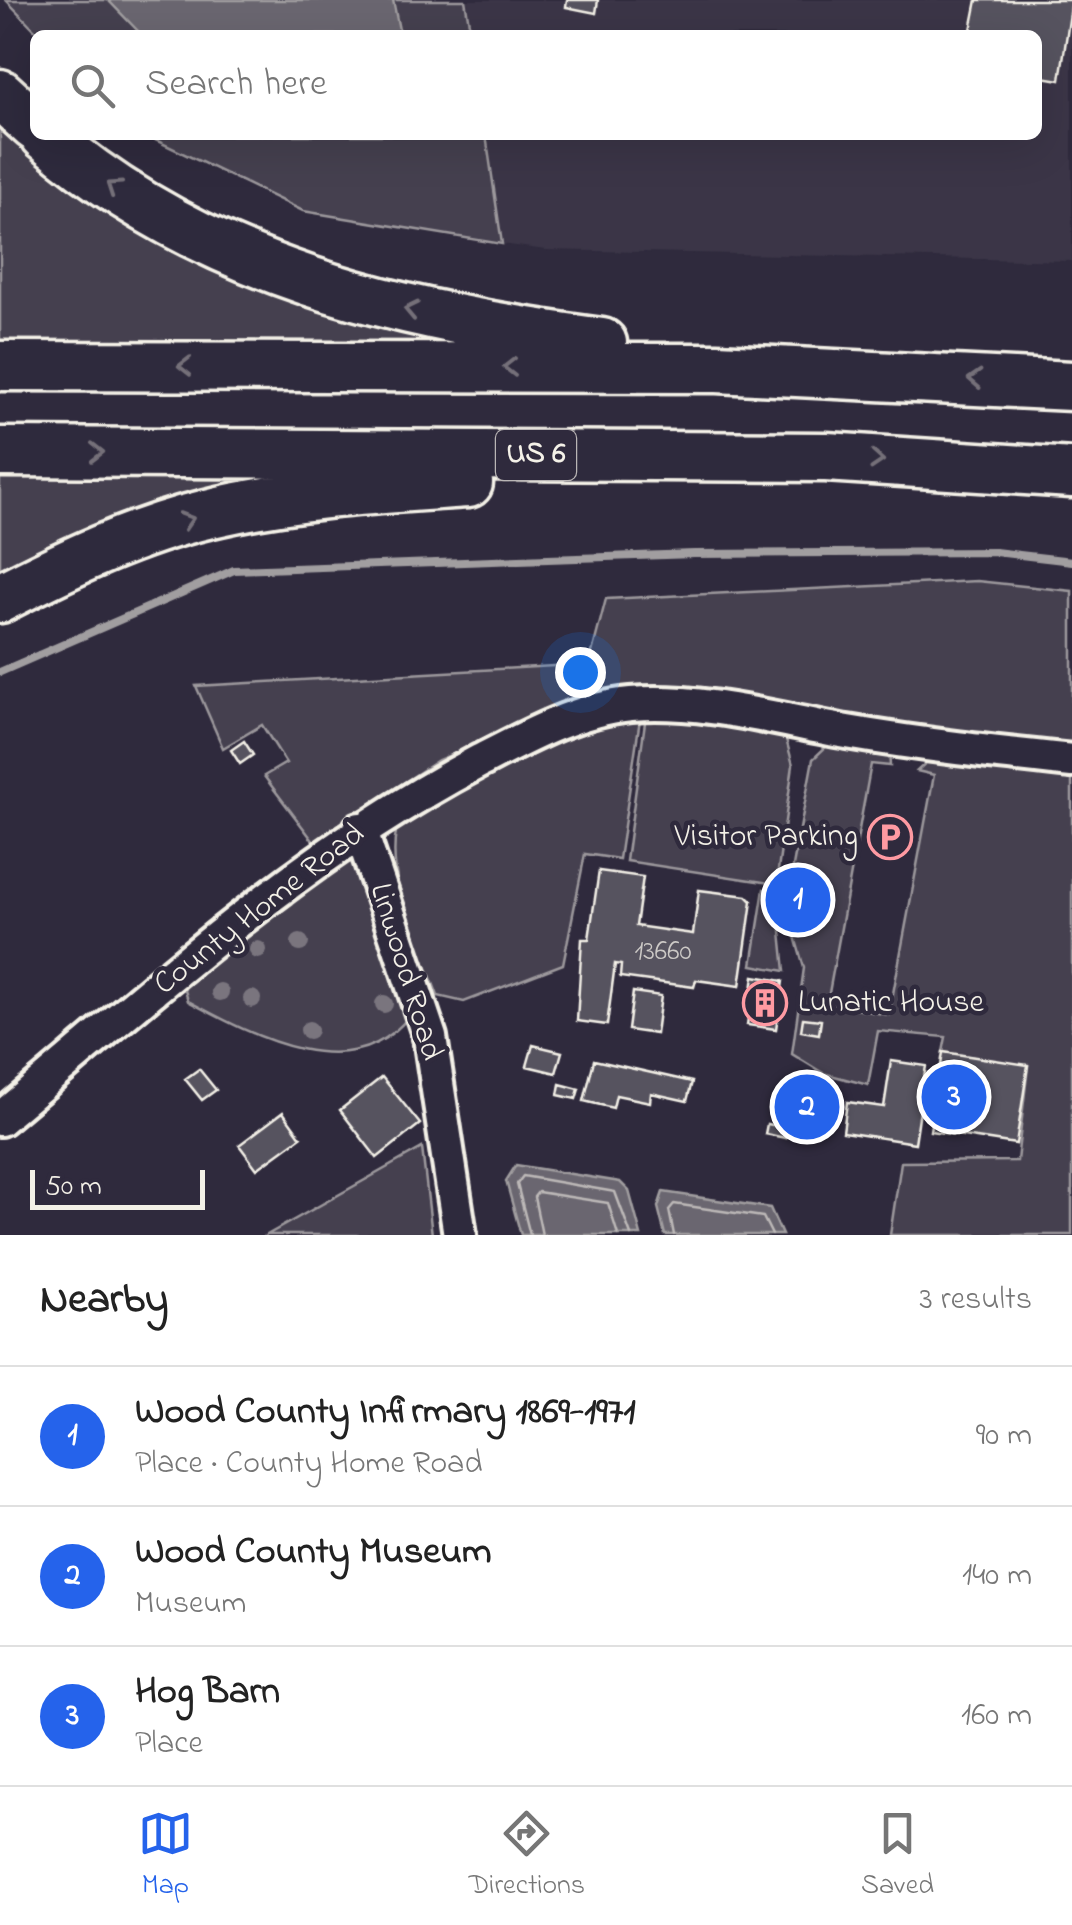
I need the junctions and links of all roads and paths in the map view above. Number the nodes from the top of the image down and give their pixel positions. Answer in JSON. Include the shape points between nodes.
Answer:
{"nodes":[{"id":1,"x":0,"y":94,"type":"edge"},
{"id":2,"x":30,"y":121,"type":"edge"},
{"id":3,"x":51,"y":140,"type":"edge"},
{"id":4,"x":0,"y":366,"type":"edge"},
{"id":5,"x":818,"y":370,"type":"junction"},
{"id":6,"x":1072,"y":386,"type":"edge"},
{"id":7,"x":0,"y":452,"type":"edge"},
{"id":8,"x":826,"y":457,"type":"junction"},
{"id":9,"x":1072,"y":473,"type":"edge"},
{"id":10,"x":0,"y":598,"type":"edge"},
{"id":11,"x":1072,"y":761,"type":"edge"},
{"id":12,"x":360,"y":829,"type":"junction"},
{"id":13,"x":0,"y":1119,"type":"edge"},
{"id":14,"x":460,"y":1235,"type":"edge"}],
"edges":[{"from":1,"to":2,"type":"highway"},
{"from":5,"to":3,"type":"highway","one_way":true,"via":[[484,326],[292,278],[142,206]]},
{"from":5,"to":4,"type":"highway","one_way":true},
{"from":6,"to":5,"type":"highway","one_way":true},
{"from":7,"to":8,"type":"highway","number":"US 6","one_way":true},
{"from":8,"to":9,"type":"highway","number":"US 6","one_way":true},
{"from":10,"to":8,"type":"highway","one_way":true,"via":[[112,546],[206,514],[322,494]]},
{"from":11,"to":12,"type":"street","name":"County Home Road","via":[[630,704],[594,711],[513,744]]},
{"from":12,"to":13,"type":"street","name":"County Home Road"},
{"from":12,"to":14,"type":"street","name":"Linwood Road","via":[[430,1037]]}]}
